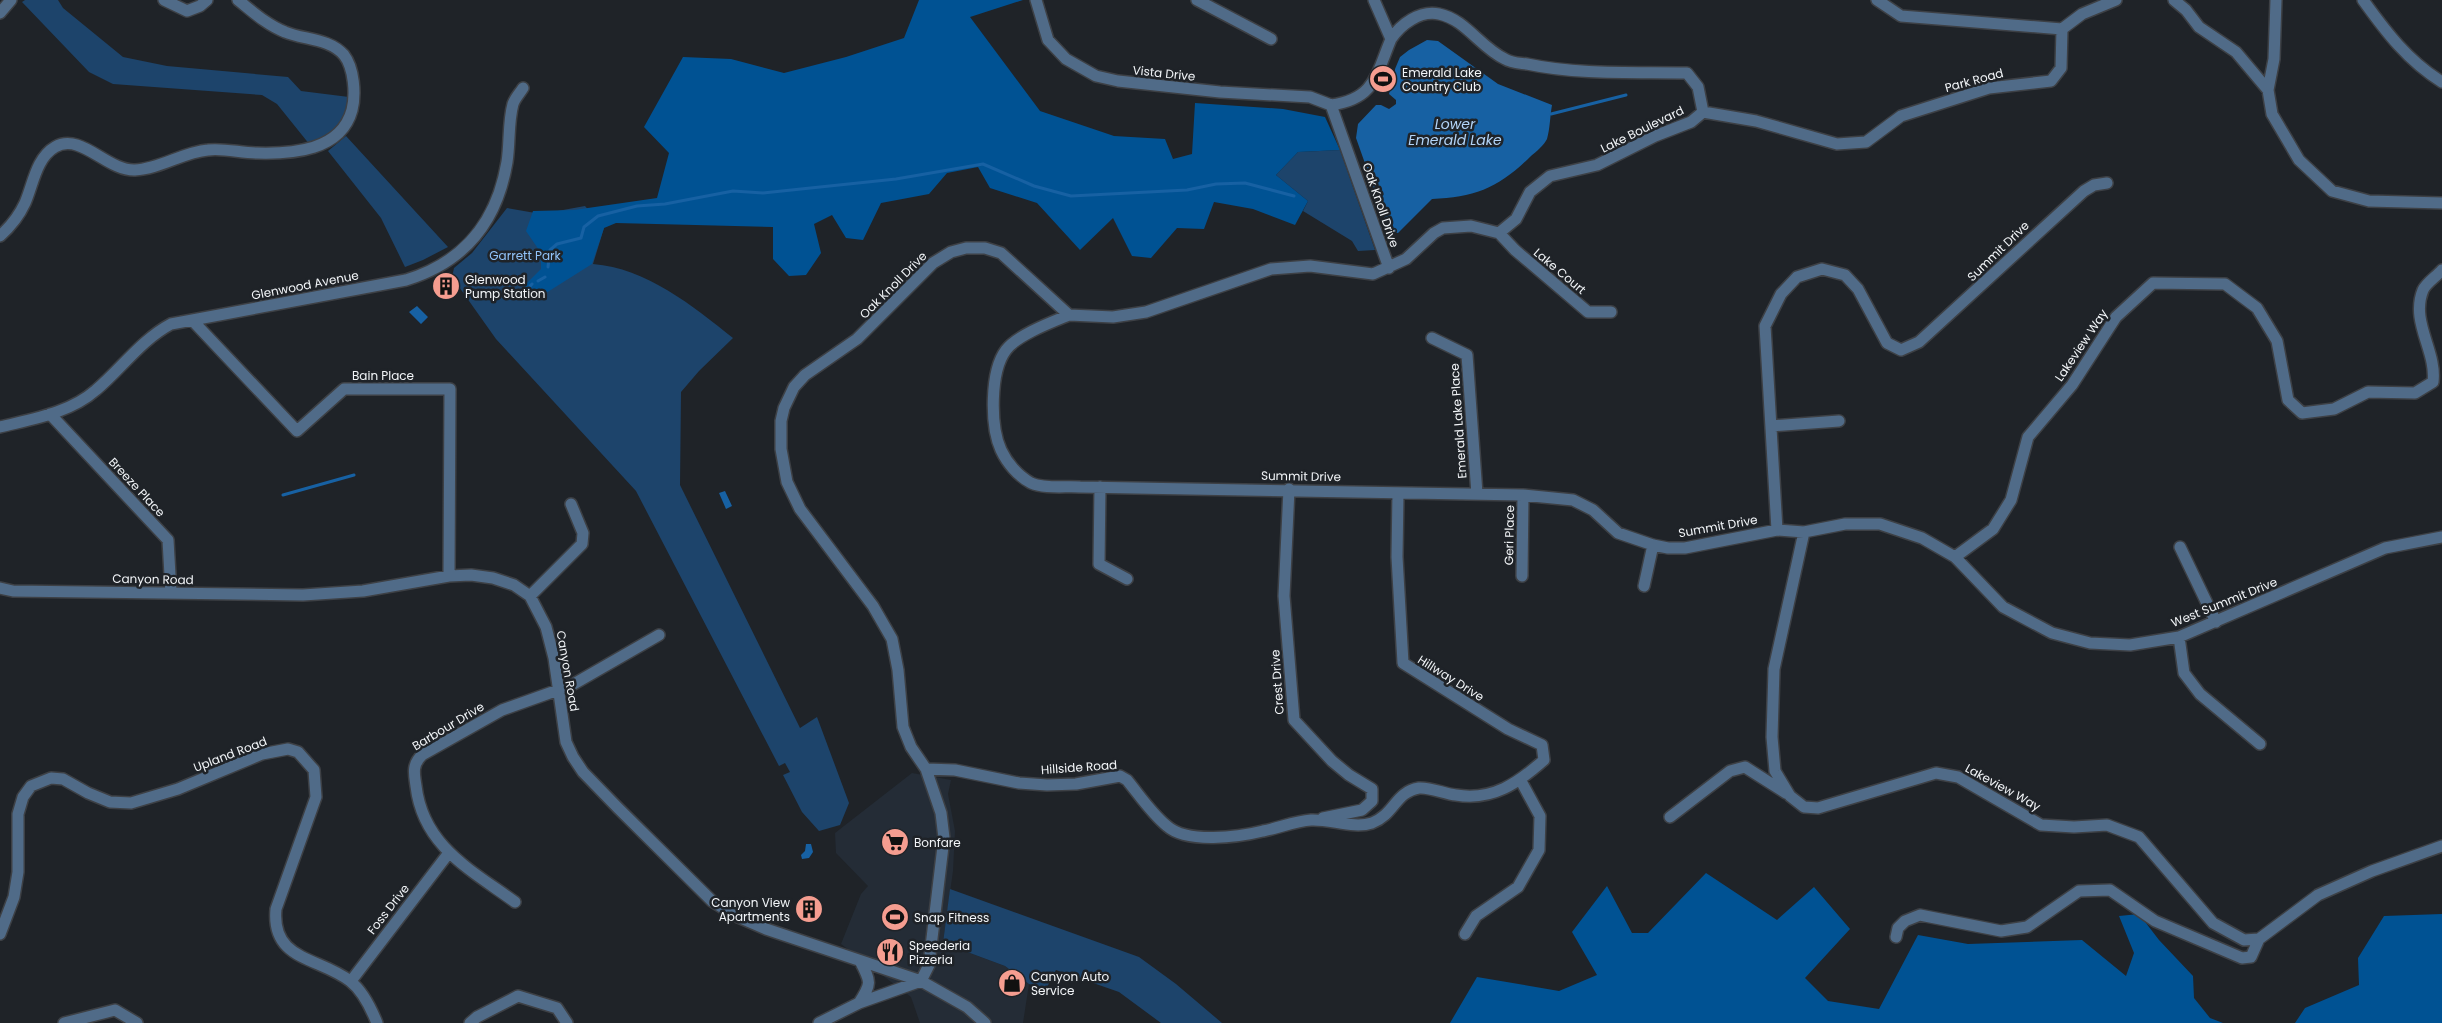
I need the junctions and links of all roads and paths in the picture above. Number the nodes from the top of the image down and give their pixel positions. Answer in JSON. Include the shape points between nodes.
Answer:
{"nodes":[{"id":1,"x":11,"y":0,"type":"edge"},
{"id":2,"x":164,"y":0,"type":"edge"},
{"id":3,"x":207,"y":0,"type":"edge"},
{"id":4,"x":238,"y":0,"type":"edge"},
{"id":5,"x":1036,"y":0,"type":"edge"},
{"id":6,"x":1197,"y":0,"type":"edge"},
{"id":7,"x":1374,"y":0,"type":"edge"},
{"id":8,"x":1877,"y":0,"type":"edge"},
{"id":9,"x":2116,"y":0,"type":"edge"},
{"id":10,"x":2174,"y":0,"type":"edge"},
{"id":11,"x":2276,"y":0,"type":"edge"},
{"id":12,"x":2363,"y":0,"type":"edge"},
{"id":13,"x":0,"y":14,"type":"edge"},
{"id":14,"x":2062,"y":29,"type":"junction"},
{"id":15,"x":1271,"y":39,"type":"dead end"},
{"id":16,"x":1391,"y":39,"type":"junction"},
{"id":17,"x":2442,"y":82,"type":"edge"},
{"id":18,"x":523,"y":88,"type":"dead end"},
{"id":19,"x":2268,"y":90,"type":"junction"},
{"id":20,"x":1331,"y":105,"type":"junction"},
{"id":21,"x":1703,"y":112,"type":"junction"},
{"id":22,"x":2107,"y":183,"type":"dead end"},
{"id":23,"x":2442,"y":203,"type":"edge"},
{"id":24,"x":1499,"y":233,"type":"junction"},
{"id":25,"x":0,"y":236,"type":"edge"},
{"id":26,"x":1389,"y":268,"type":"junction"},
{"id":27,"x":2442,"y":270,"type":"edge"},
{"id":28,"x":1611,"y":312,"type":"dead end"},
{"id":29,"x":1069,"y":315,"type":"junction"},
{"id":30,"x":192,"y":320,"type":"junction"},
{"id":31,"x":1432,"y":338,"type":"dead end"},
{"id":32,"x":50,"y":414,"type":"junction"},
{"id":33,"x":1839,"y":421,"type":"dead end"},
{"id":34,"x":1771,"y":426,"type":"junction"},
{"id":35,"x":0,"y":427,"type":"edge"},
{"id":36,"x":1100,"y":487,"type":"junction"},
{"id":37,"x":1289,"y":489,"type":"junction"},
{"id":38,"x":1398,"y":493,"type":"junction"},
{"id":39,"x":1477,"y":494,"type":"junction"},
{"id":40,"x":1523,"y":495,"type":"junction"},
{"id":41,"x":571,"y":504,"type":"dead end"},
{"id":42,"x":1776,"y":530,"type":"junction"},
{"id":43,"x":1804,"y":532,"type":"junction"},
{"id":44,"x":2442,"y":537,"type":"edge"},
{"id":45,"x":1653,"y":545,"type":"junction"},
{"id":46,"x":2180,"y":548,"type":"dead end"},
{"id":47,"x":1956,"y":557,"type":"junction"},
{"id":48,"x":449,"y":576,"type":"junction"},
{"id":49,"x":1522,"y":576,"type":"dead end"},
{"id":50,"x":1127,"y":578,"type":"dead end"},
{"id":51,"x":1644,"y":586,"type":"dead end"},
{"id":52,"x":0,"y":588,"type":"edge"},
{"id":53,"x":171,"y":593,"type":"junction"},
{"id":54,"x":530,"y":596,"type":"junction"},
{"id":55,"x":2216,"y":622,"type":"junction"},
{"id":56,"x":660,"y":635,"type":"dead end"},
{"id":57,"x":2179,"y":637,"type":"junction"},
{"id":58,"x":558,"y":690,"type":"junction"},
{"id":59,"x":2260,"y":744,"type":"dead end"},
{"id":60,"x":926,"y":770,"type":"junction"},
{"id":61,"x":1521,"y":781,"type":"junction"},
{"id":62,"x":1790,"y":796,"type":"junction"},
{"id":63,"x":1670,"y":817,"type":"dead end"},
{"id":64,"x":1312,"y":820,"type":"junction"},
{"id":65,"x":2442,"y":846,"type":"edge"},
{"id":66,"x":448,"y":854,"type":"junction"},
{"id":67,"x":514,"y":902,"type":"dead end"},
{"id":68,"x":0,"y":934,"type":"edge"},
{"id":69,"x":1466,"y":934,"type":"dead end"},
{"id":70,"x":1896,"y":937,"type":"dead end"},
{"id":71,"x":2259,"y":939,"type":"junction"},
{"id":72,"x":860,"y":961,"type":"junction"},
{"id":73,"x":350,"y":981,"type":"junction"},
{"id":74,"x":920,"y":981,"type":"junction"},
{"id":75,"x":860,"y":1003,"type":"junction"},
{"id":76,"x":64,"y":1023,"type":"edge"},
{"id":77,"x":137,"y":1023,"type":"edge"},
{"id":78,"x":377,"y":1023,"type":"edge"},
{"id":79,"x":470,"y":1023,"type":"edge"},
{"id":80,"x":567,"y":1023,"type":"edge"},
{"id":81,"x":819,"y":1023,"type":"edge"},
{"id":82,"x":985,"y":1023,"type":"edge"}],
"edges":[{"from":1,"to":13,"type":"street"},
{"from":2,"to":3,"type":"street","via":[[186,10]]},
{"from":4,"to":25,"type":"street","via":[[268,24],[286,33],[334,47],[344,56],[354,90],[352,110],[332,139],[318,147],[295,152],[257,154],[209,150],[184,154],[135,170],[119,168],[78,145],[55,147],[44,158],[17,217]]},
{"from":5,"to":20,"type":"street","name":"Vista Drive","via":[[1048,40],[1066,59],[1096,76],[1220,92],[1310,97]]},
{"from":6,"to":15,"type":"street"},
{"from":7,"to":16,"type":"street"},
{"from":8,"to":14,"type":"street","via":[[1901,16]]},
{"from":9,"to":14,"type":"street","via":[[2082,14]]},
{"from":10,"to":19,"type":"street","via":[[2199,27],[2236,52]]},
{"from":11,"to":19,"type":"street","via":[[2274,59]]},
{"from":12,"to":17,"type":"street","via":[[2388,35],[2414,62]]},
{"from":14,"to":21,"type":"street","name":"Park Road","via":[[2061,68],[2051,81],[1989,88],[1901,116],[1866,142],[1836,144],[1756,120]]},
{"from":16,"to":20,"type":"street","via":[[1368,89],[1349,103]]},
{"from":16,"to":21,"type":"street","name":"Lake Boulevard","via":[[1405,23],[1426,14],[1438,13],[1450,18],[1505,60],[1549,69],[1687,73],[1698,87]]},
{"from":18,"to":30,"type":"street","name":"Glenwood Avenue","via":[[513,103],[501,190],[491,216],[471,242],[442,265],[406,280]]},
{"from":19,"to":23,"type":"street","via":[[2272,114],[2299,160],[2332,191],[2369,201]]},
{"from":20,"to":26,"type":"street","name":"Oak Knoll Drive"},
{"from":21,"to":24,"type":"street","name":"Lake Boulevard","via":[[1691,122],[1655,136],[1597,166],[1550,176],[1530,192],[1516,219]]},
{"from":22,"to":34,"type":"street","name":"Summit Drive","via":[[2084,191],[1919,342],[1900,350],[1888,342],[1858,289],[1845,275],[1822,269],[1797,277],[1780,294],[1765,326]]},
{"from":24,"to":26,"type":"street","via":[[1471,226],[1443,228],[1406,259]]},
{"from":24,"to":28,"type":"street","name":"Lake Court","via":[[1588,312]]},
{"from":26,"to":29,"type":"street","via":[[1368,275],[1310,266],[1271,269],[1146,312],[1112,317]]},
{"from":27,"to":47,"type":"street","name":"Lakeview Way","via":[[2423,289],[2419,318],[2435,368],[2433,382],[2415,393],[2368,392],[2334,409],[2302,412],[2288,400],[2277,341],[2257,308],[2225,284],[2153,283],[2116,317],[2072,385],[2028,436],[2012,500],[1993,529]]},
{"from":29,"to":36,"type":"street","name":"Summit Drive","via":[[1006,348],[997,365],[994,417],[1000,449],[1013,470],[1032,484]]},
{"from":29,"to":60,"type":"street","name":"Oak Knoll Drive","via":[[1002,253],[986,248],[951,252],[933,263],[857,339],[805,375],[794,387],[784,408],[781,449],[787,482],[800,509],[872,606],[892,639],[903,727]]},
{"from":30,"to":32,"type":"street","name":"Glenwood Avenue","via":[[170,324],[156,332],[95,391],[81,401]]},
{"from":30,"to":48,"type":"street","name":"Bain Place","via":[[297,431],[344,389],[450,389]]},
{"from":31,"to":39,"type":"street","name":"Emerald Lake Place","via":[[1467,355]]},
{"from":32,"to":35,"type":"street","name":"Glenwood Avenue"},
{"from":32,"to":53,"type":"street","name":"Breeze Place","via":[[168,540]]},
{"from":33,"to":34,"type":"street"},
{"from":34,"to":42,"type":"street","name":"Summit Drive"},
{"from":36,"to":37,"type":"street","name":"Summit Drive"},
{"from":36,"to":50,"type":"street","via":[[1099,564]]},
{"from":37,"to":38,"type":"street","name":"Summit Drive"},
{"from":37,"to":64,"type":"street","name":"Crest Drive","via":[[1284,596],[1294,720],[1332,761],[1372,789],[1372,800],[1362,810]]},
{"from":38,"to":39,"type":"street","name":"Summit Drive"},
{"from":38,"to":61,"type":"street","name":"Hillway Drive","via":[[1403,663],[1508,729],[1542,746],[1544,760]]},
{"from":39,"to":40,"type":"street","name":"Summit Drive"},
{"from":40,"to":45,"type":"street","name":"Summit Drive","via":[[1573,500],[1593,510],[1618,533]]},
{"from":40,"to":49,"type":"street","name":"Geri Place"},
{"from":41,"to":54,"type":"street","via":[[584,533],[582,544]]},
{"from":42,"to":43,"type":"street","name":"Summit Drive"},
{"from":42,"to":45,"type":"street","name":"Summit Drive","via":[[1685,548]]},
{"from":43,"to":47,"type":"street","name":"West Summit Drive","via":[[1845,524],[1880,524],[1922,538]]},
{"from":43,"to":62,"type":"street","via":[[1774,669],[1772,737],[1775,772]]},
{"from":44,"to":55,"type":"street","name":"West Summit Drive","via":[[2385,548]]},
{"from":45,"to":51,"type":"street"},
{"from":46,"to":55,"type":"street"},
{"from":47,"to":57,"type":"street","name":"West Summit Drive","via":[[2003,607],[2052,633],[2090,643],[2130,645]]},
{"from":48,"to":53,"type":"street","name":"Canyon Road","via":[[363,591],[322,594]]},
{"from":48,"to":54,"type":"street","name":"Canyon Road","via":[[493,578],[514,585]]},
{"from":52,"to":53,"type":"street","name":"Canyon Road","via":[[13,591]]},
{"from":54,"to":58,"type":"street","name":"Canyon Road","via":[[546,627]]},
{"from":55,"to":57,"type":"street","name":"West Summit Drive"},
{"from":56,"to":58,"type":"street","name":"Barbour Drive"},
{"from":57,"to":59,"type":"street","via":[[2184,673],[2200,694]]},
{"from":58,"to":66,"type":"street","name":"Barbour Drive","via":[[502,710],[416,760],[418,799],[429,829]]},
{"from":58,"to":72,"type":"street","name":"Canyon Road","via":[[566,742],[583,772],[712,901],[766,929]]},
{"from":60,"to":64,"type":"street","name":"Hillside Road","via":[[955,770],[1019,783],[1047,785],[1120,776],[1168,828],[1203,838],[1255,833]]},
{"from":60,"to":74,"type":"street","name":"Oak Knoll Drive","via":[[941,813],[944,838],[929,965]]},
{"from":61,"to":64,"type":"street","name":"Hillside Road","via":[[1481,797],[1421,788],[1402,794],[1392,810],[1371,823]]},
{"from":61,"to":69,"type":"street","via":[[1540,816],[1539,850],[1518,887],[1476,916]]},
{"from":62,"to":63,"type":"street","name":"Lakeview Way","via":[[1745,766],[1730,771]]},
{"from":62,"to":71,"type":"street","name":"Lakeview Way","via":[[1804,806],[1818,808],[1936,773],[1958,777],[2041,824],[2107,825],[2139,837],[2213,923],[2244,940]]},
{"from":65,"to":71,"type":"street","via":[[2318,895]]},
{"from":66,"to":67,"type":"street","name":"Barbour Drive"},
{"from":66,"to":73,"type":"street","name":"Foss Drive"},
{"from":68,"to":73,"type":"street","name":"Upland Road","via":[[14,896],[18,872],[18,814],[23,797],[31,786],[51,778],[63,779],[110,802],[131,804],[178,789],[262,754],[288,749],[298,752],[314,770],[316,797],[276,909],[278,933],[294,954],[323,965]]},
{"from":70,"to":71,"type":"street","via":[[1904,921],[1920,915],[2001,931],[2027,926],[2079,892],[2110,890],[2155,921],[2242,958],[2251,957]]},
{"from":72,"to":74,"type":"street","name":"Canyon Road"},
{"from":72,"to":75,"type":"street","via":[[870,981]]},
{"from":73,"to":78,"type":"street","name":"Upland Road","via":[[363,995]]},
{"from":74,"to":75,"type":"street"},
{"from":74,"to":82,"type":"street","name":"Canyon Road","via":[[967,1007]]},
{"from":75,"to":81,"type":"street"},
{"from":76,"to":77,"type":"street","via":[[115,1010]]},
{"from":79,"to":80,"type":"street","via":[[477,1016],[518,996],[557,1008]]}]}
